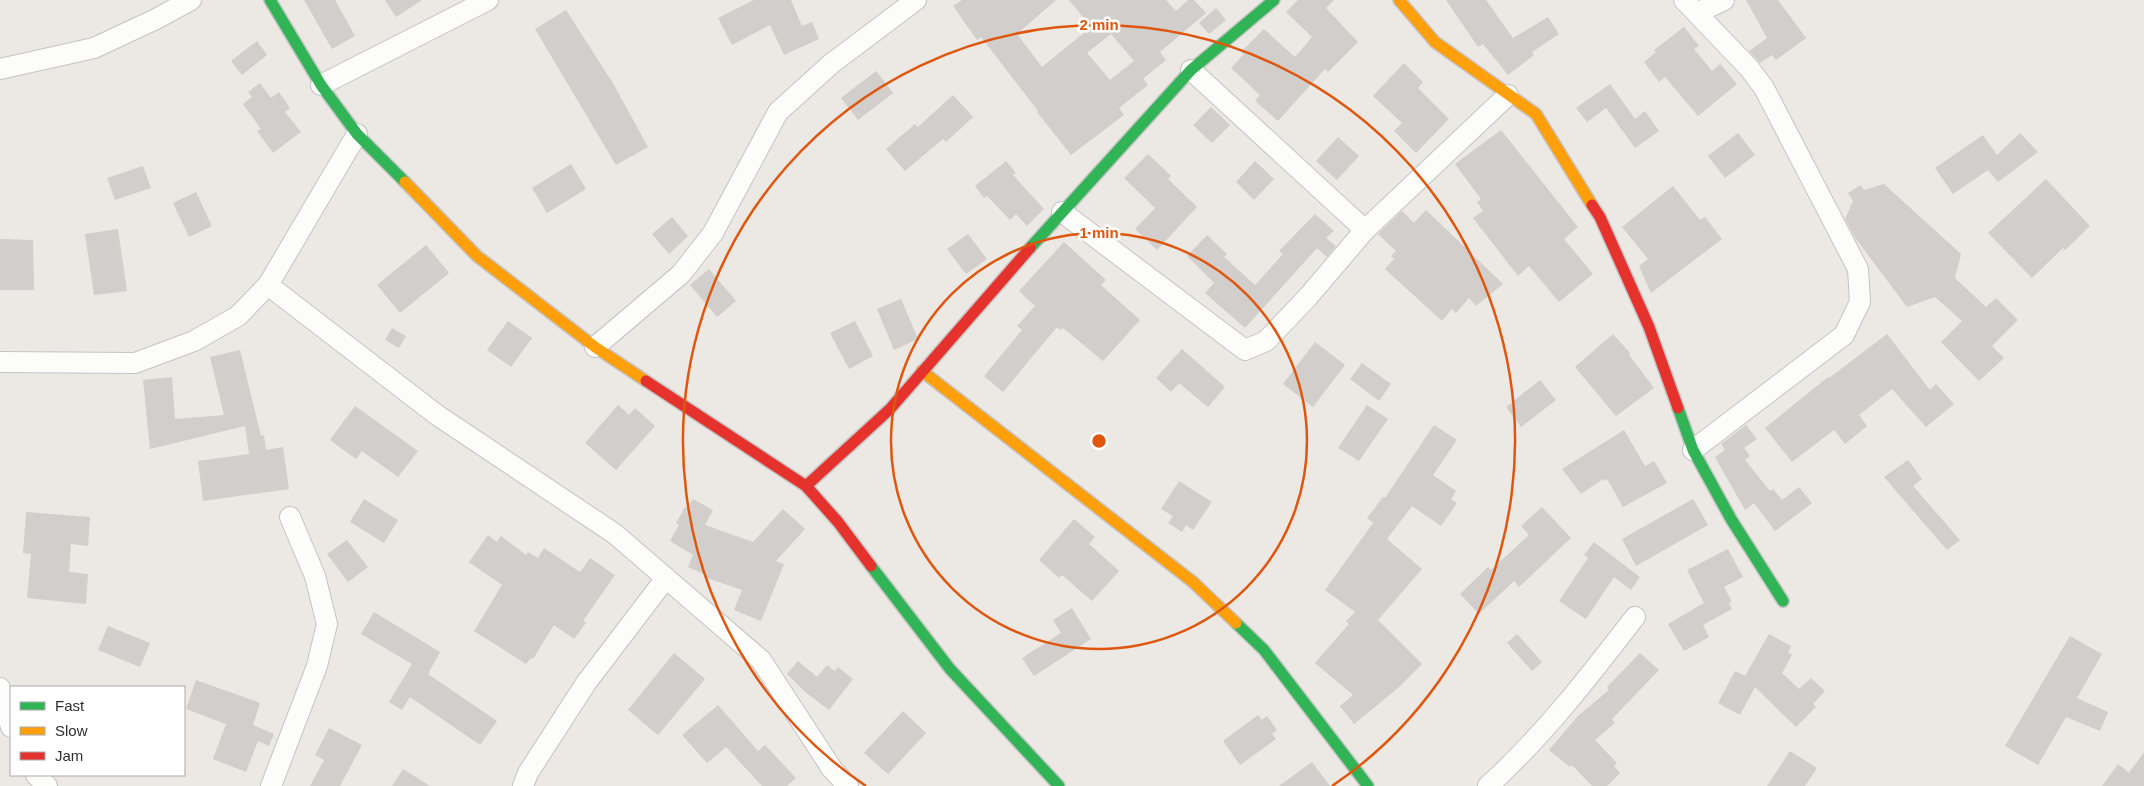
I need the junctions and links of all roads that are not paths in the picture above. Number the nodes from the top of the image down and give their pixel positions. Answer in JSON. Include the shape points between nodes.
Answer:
{"nodes":[{"id":1,"x":191,"y":0,"type":"edge"},
{"id":2,"x":270,"y":0,"type":"edge"},
{"id":3,"x":488,"y":0,"type":"edge"},
{"id":4,"x":916,"y":0,"type":"edge"},
{"id":5,"x":1274,"y":0,"type":"edge"},
{"id":6,"x":1399,"y":0,"type":"edge"},
{"id":7,"x":1724,"y":0,"type":"edge"},
{"id":8,"x":1690,"y":6,"type":"edge"},
{"id":9,"x":0,"y":70,"type":"edge"},
{"id":10,"x":1190,"y":70,"type":"junction"},
{"id":11,"x":322,"y":85,"type":"junction"},
{"id":12,"x":1508,"y":95,"type":"junction"},
{"id":13,"x":357,"y":134,"type":"junction"},
{"id":14,"x":1062,"y":212,"type":"junction"},
{"id":15,"x":1365,"y":230,"type":"junction"},
{"id":16,"x":268,"y":285,"type":"junction"},
{"id":17,"x":595,"y":347,"type":"junction"},
{"id":18,"x":0,"y":362,"type":"edge"},
{"id":19,"x":922,"y":371,"type":"junction"},
{"id":20,"x":1693,"y":450,"type":"junction"},
{"id":21,"x":806,"y":486,"type":"junction"},
{"id":22,"x":290,"y":517,"type":"dead end"},
{"id":23,"x":666,"y":578,"type":"junction"},
{"id":24,"x":1783,"y":601,"type":"dead end"},
{"id":25,"x":1635,"y":617,"type":"dead end"},
{"id":26,"x":0,"y":688,"type":"edge"},
{"id":27,"x":10,"y":723,"type":"edge"},
{"id":28,"x":37,"y":776,"type":"edge"},
{"id":29,"x":47,"y":786,"type":"edge"},
{"id":30,"x":271,"y":786,"type":"edge"},
{"id":31,"x":523,"y":786,"type":"edge"},
{"id":32,"x":848,"y":786,"type":"edge"},
{"id":33,"x":1059,"y":786,"type":"edge"},
{"id":34,"x":1368,"y":786,"type":"edge"},
{"id":35,"x":1488,"y":786,"type":"edge"}],
"edges":[{"from":1,"to":9,"type":"street","via":[[94,48]]},
{"from":2,"to":11,"type":"street"},
{"from":3,"to":11,"type":"street"},
{"from":4,"to":17,"type":"street","via":[[831,64],[778,112],[713,233],[681,274]]},
{"from":5,"to":10,"type":"street"},
{"from":6,"to":12,"type":"street","via":[[1435,42]]},
{"from":7,"to":8,"type":"street"},
{"from":8,"to":20,"type":"street","via":[[1764,88],[1858,270],[1860,302],[1844,334]]},
{"from":10,"to":14,"type":"street"},
{"from":10,"to":15,"type":"street"},
{"from":11,"to":13,"type":"street"},
{"from":12,"to":15,"type":"street"},
{"from":12,"to":20,"type":"street","via":[[1536,114],[1600,217],[1649,327]]},
{"from":13,"to":16,"type":"street"},
{"from":13,"to":17,"type":"street","via":[[477,256]]},
{"from":14,"to":15,"type":"street","via":[[1245,350],[1266,341]]},
{"from":14,"to":19,"type":"street"},
{"from":16,"to":18,"type":"street","via":[[238,316],[194,341],[134,363]]},
{"from":16,"to":23,"type":"street","via":[[437,415],[615,534]]},
{"from":17,"to":21,"type":"street"},
{"from":19,"to":21,"type":"street","via":[[890,409]]},
{"from":19,"to":34,"type":"street","via":[[1193,582],[1264,650]]},
{"from":20,"to":24,"type":"street","via":[[1731,519]]},
{"from":21,"to":33,"type":"street","via":[[838,522],[950,669]]},
{"from":22,"to":30,"type":"street","via":[[315,576],[327,624],[317,666]]},
{"from":23,"to":31,"type":"street","via":[[586,683],[528,773]]},
{"from":23,"to":32,"type":"street","via":[[761,660],[832,769]]},
{"from":25,"to":35,"type":"street","via":[[1525,752]]},
{"from":26,"to":27,"type":"street"},
{"from":28,"to":29,"type":"street"}]}
